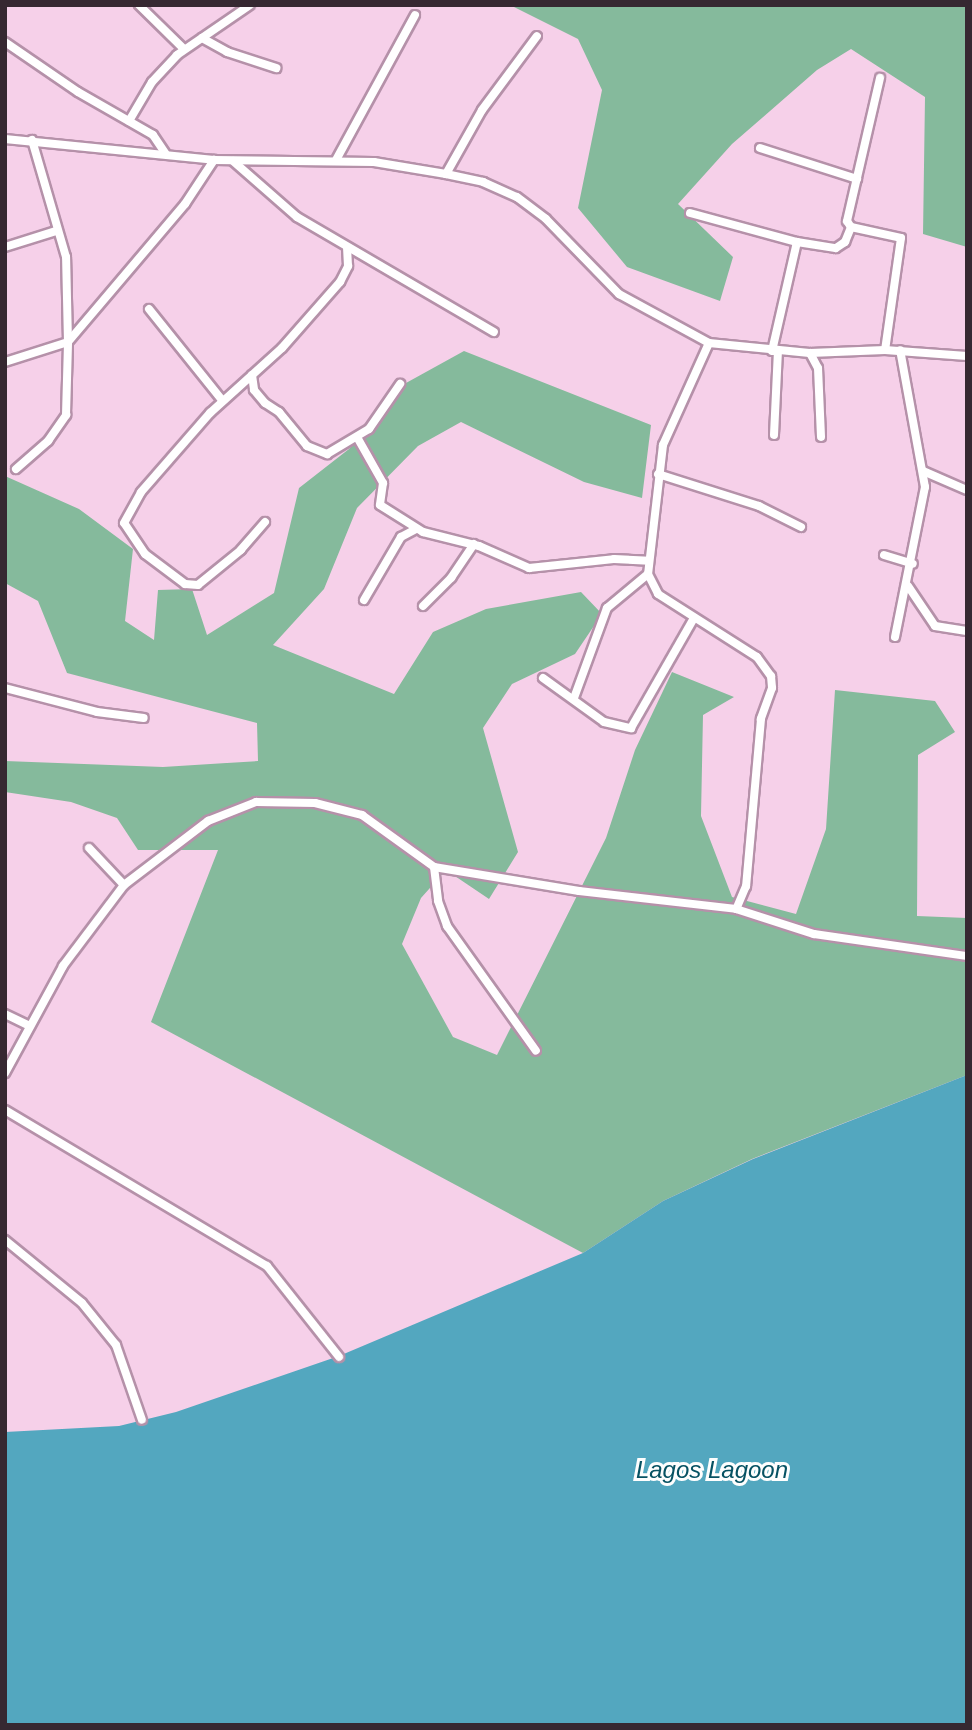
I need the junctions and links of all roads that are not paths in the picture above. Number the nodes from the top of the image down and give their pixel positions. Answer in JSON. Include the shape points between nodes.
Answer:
{"nodes":[{"id":1,"x":139,"y":5,"type":"edge"},
{"id":2,"x":250,"y":5,"type":"edge"},
{"id":3,"x":415,"y":15,"type":"dead end"},
{"id":4,"x":537,"y":36,"type":"dead end"},
{"id":5,"x":202,"y":38,"type":"junction"},
{"id":6,"x":5,"y":42,"type":"edge"},
{"id":7,"x":184,"y":49,"type":"junction"},
{"id":8,"x":276,"y":68,"type":"dead end"},
{"id":9,"x":880,"y":78,"type":"dead end"},
{"id":10,"x":128,"y":121,"type":"junction"},
{"id":11,"x":5,"y":139,"type":"edge"},
{"id":12,"x":32,"y":140,"type":"junction"},
{"id":13,"x":760,"y":148,"type":"dead end"},
{"id":14,"x":165,"y":153,"type":"junction"},
{"id":15,"x":214,"y":160,"type":"junction"},
{"id":16,"x":336,"y":160,"type":"junction"},
{"id":17,"x":233,"y":161,"type":"junction"},
{"id":18,"x":446,"y":174,"type":"junction"},
{"id":19,"x":857,"y":179,"type":"junction"},
{"id":20,"x":690,"y":213,"type":"dead end"},
{"id":21,"x":851,"y":227,"type":"junction"},
{"id":22,"x":56,"y":231,"type":"junction"},
{"id":23,"x":797,"y":242,"type":"junction"},
{"id":24,"x":5,"y":247,"type":"edge"},
{"id":25,"x":346,"y":248,"type":"junction"},
{"id":26,"x":149,"y":309,"type":"dead end"},
{"id":27,"x":494,"y":332,"type":"dead end"},
{"id":28,"x":68,"y":342,"type":"junction"},
{"id":29,"x":709,"y":342,"type":"junction"},
{"id":30,"x":885,"y":350,"type":"junction"},
{"id":31,"x":900,"y":350,"type":"junction"},
{"id":32,"x":775,"y":351,"type":"junction"},
{"id":33,"x":810,"y":353,"type":"junction"},
{"id":34,"x":967,"y":356,"type":"edge"},
{"id":35,"x":5,"y":362,"type":"edge"},
{"id":36,"x":252,"y":375,"type":"junction"},
{"id":37,"x":400,"y":384,"type":"dead end"},
{"id":38,"x":222,"y":400,"type":"junction"},
{"id":39,"x":774,"y":435,"type":"dead end"},
{"id":40,"x":821,"y":437,"type":"dead end"},
{"id":41,"x":357,"y":438,"type":"junction"},
{"id":42,"x":16,"y":469,"type":"dead end"},
{"id":43,"x":923,"y":471,"type":"junction"},
{"id":44,"x":658,"y":474,"type":"junction"},
{"id":45,"x":967,"y":490,"type":"edge"},
{"id":46,"x":265,"y":522,"type":"dead end"},
{"id":47,"x":801,"y":527,"type":"dead end"},
{"id":48,"x":416,"y":528,"type":"junction"},
{"id":49,"x":474,"y":544,"type":"junction"},
{"id":50,"x":884,"y":555,"type":"dead end"},
{"id":51,"x":649,"y":561,"type":"junction"},
{"id":52,"x":913,"y":564,"type":"junction"},
{"id":53,"x":648,"y":574,"type":"junction"},
{"id":54,"x":908,"y":586,"type":"junction"},
{"id":55,"x":364,"y":600,"type":"dead end"},
{"id":56,"x":423,"y":606,"type":"dead end"},
{"id":57,"x":694,"y":618,"type":"junction"},
{"id":58,"x":967,"y":631,"type":"edge"},
{"id":59,"x":895,"y":637,"type":"dead end"},
{"id":60,"x":543,"y":678,"type":"dead end"},
{"id":61,"x":5,"y":688,"type":"edge"},
{"id":62,"x":574,"y":698,"type":"junction"},
{"id":63,"x":144,"y":718,"type":"dead end"},
{"id":64,"x":89,"y":848,"type":"dead end"},
{"id":65,"x":435,"y":867,"type":"junction"},
{"id":66,"x":124,"y":885,"type":"junction"},
{"id":67,"x":736,"y":909,"type":"junction"},
{"id":68,"x":967,"y":956,"type":"edge"},
{"id":69,"x":5,"y":1014,"type":"edge"},
{"id":70,"x":28,"y":1025,"type":"junction"},
{"id":71,"x":536,"y":1051,"type":"dead end"},
{"id":72,"x":5,"y":1073,"type":"edge"},
{"id":73,"x":5,"y":1110,"type":"edge"},
{"id":74,"x":5,"y":1240,"type":"edge"},
{"id":75,"x":339,"y":1356,"type":"dead end"},
{"id":76,"x":142,"y":1420,"type":"dead end"}],
"edges":[{"from":1,"to":7,"type":"street"},
{"from":2,"to":5,"type":"street"},
{"from":3,"to":16,"type":"street"},
{"from":4,"to":18,"type":"street","via":[[482,110]]},
{"from":5,"to":7,"type":"street"},
{"from":5,"to":8,"type":"street","via":[[227,52]]},
{"from":6,"to":10,"type":"street"},
{"from":7,"to":10,"type":"street","via":[[152,82]]},
{"from":9,"to":19,"type":"street"},
{"from":10,"to":14,"type":"street","via":[[156,137]]},
{"from":11,"to":12,"type":"street"},
{"from":12,"to":14,"type":"street"},
{"from":12,"to":22,"type":"street"},
{"from":13,"to":19,"type":"street"},
{"from":14,"to":15,"type":"street"},
{"from":15,"to":17,"type":"street"},
{"from":15,"to":28,"type":"street","via":[[185,204]]},
{"from":16,"to":17,"type":"street"},
{"from":16,"to":18,"type":"street"},
{"from":17,"to":25,"type":"street","via":[[297,217]]},
{"from":18,"to":29,"type":"street","via":[[492,186],[525,202],[619,295]]},
{"from":19,"to":21,"type":"street","via":[[847,221]]},
{"from":20,"to":23,"type":"street"},
{"from":21,"to":23,"type":"street","via":[[845,242],[836,248]]},
{"from":21,"to":30,"type":"street","via":[[901,238]]},
{"from":22,"to":24,"type":"street"},
{"from":22,"to":28,"type":"street","via":[[66,257]]},
{"from":23,"to":32,"type":"street"},
{"from":25,"to":27,"type":"street"},
{"from":25,"to":36,"type":"street","via":[[348,266],[340,282]]},
{"from":26,"to":38,"type":"street"},
{"from":28,"to":35,"type":"street"},
{"from":28,"to":42,"type":"street","via":[[66,415],[48,441]]},
{"from":29,"to":32,"type":"street"},
{"from":29,"to":44,"type":"street","via":[[670,424]]},
{"from":30,"to":31,"type":"street"},
{"from":30,"to":33,"type":"street"},
{"from":31,"to":34,"type":"street"},
{"from":31,"to":43,"type":"street"},
{"from":32,"to":33,"type":"street"},
{"from":32,"to":39,"type":"street"},
{"from":33,"to":40,"type":"street","via":[[818,368]]},
{"from":36,"to":38,"type":"street"},
{"from":36,"to":41,"type":"street","via":[[254,390],[307,446],[327,454]]},
{"from":37,"to":41,"type":"street","via":[[374,424]]},
{"from":38,"to":46,"type":"street","via":[[141,492],[125,516],[125,529],[145,554],[185,584],[198,585],[241,550]]},
{"from":41,"to":48,"type":"street","via":[[383,483],[380,506]]},
{"from":43,"to":45,"type":"street"},
{"from":43,"to":52,"type":"street","via":[[925,486]]},
{"from":44,"to":47,"type":"street","via":[[760,506]]},
{"from":44,"to":51,"type":"street"},
{"from":48,"to":49,"type":"street"},
{"from":48,"to":55,"type":"street","via":[[401,537]]},
{"from":49,"to":51,"type":"street","via":[[529,568],[614,559]]},
{"from":49,"to":56,"type":"street"},
{"from":50,"to":52,"type":"street"},
{"from":51,"to":53,"type":"street"},
{"from":52,"to":54,"type":"street"},
{"from":53,"to":57,"type":"street","via":[[658,594]]},
{"from":53,"to":62,"type":"street","via":[[611,603],[603,616]]},
{"from":54,"to":58,"type":"street","via":[[936,626]]},
{"from":54,"to":59,"type":"street"},
{"from":57,"to":62,"type":"street","via":[[631,728],[612,726]]},
{"from":57,"to":67,"type":"street","via":[[757,657],[771,676],[772,688],[761,719],[746,886]]},
{"from":60,"to":62,"type":"street"},
{"from":61,"to":63,"type":"street","via":[[97,712]]},
{"from":64,"to":66,"type":"street"},
{"from":65,"to":66,"type":"street","via":[[362,815],[315,803],[256,802],[208,821]]},
{"from":65,"to":67,"type":"street","via":[[579,891]]},
{"from":65,"to":71,"type":"street","via":[[447,926]]},
{"from":66,"to":70,"type":"street","via":[[63,966]]},
{"from":67,"to":68,"type":"street","via":[[814,934]]},
{"from":69,"to":70,"type":"street"},
{"from":70,"to":72,"type":"street"},
{"from":73,"to":75,"type":"street","via":[[267,1266]]},
{"from":74,"to":76,"type":"street","via":[[82,1303],[116,1345]]}]}
